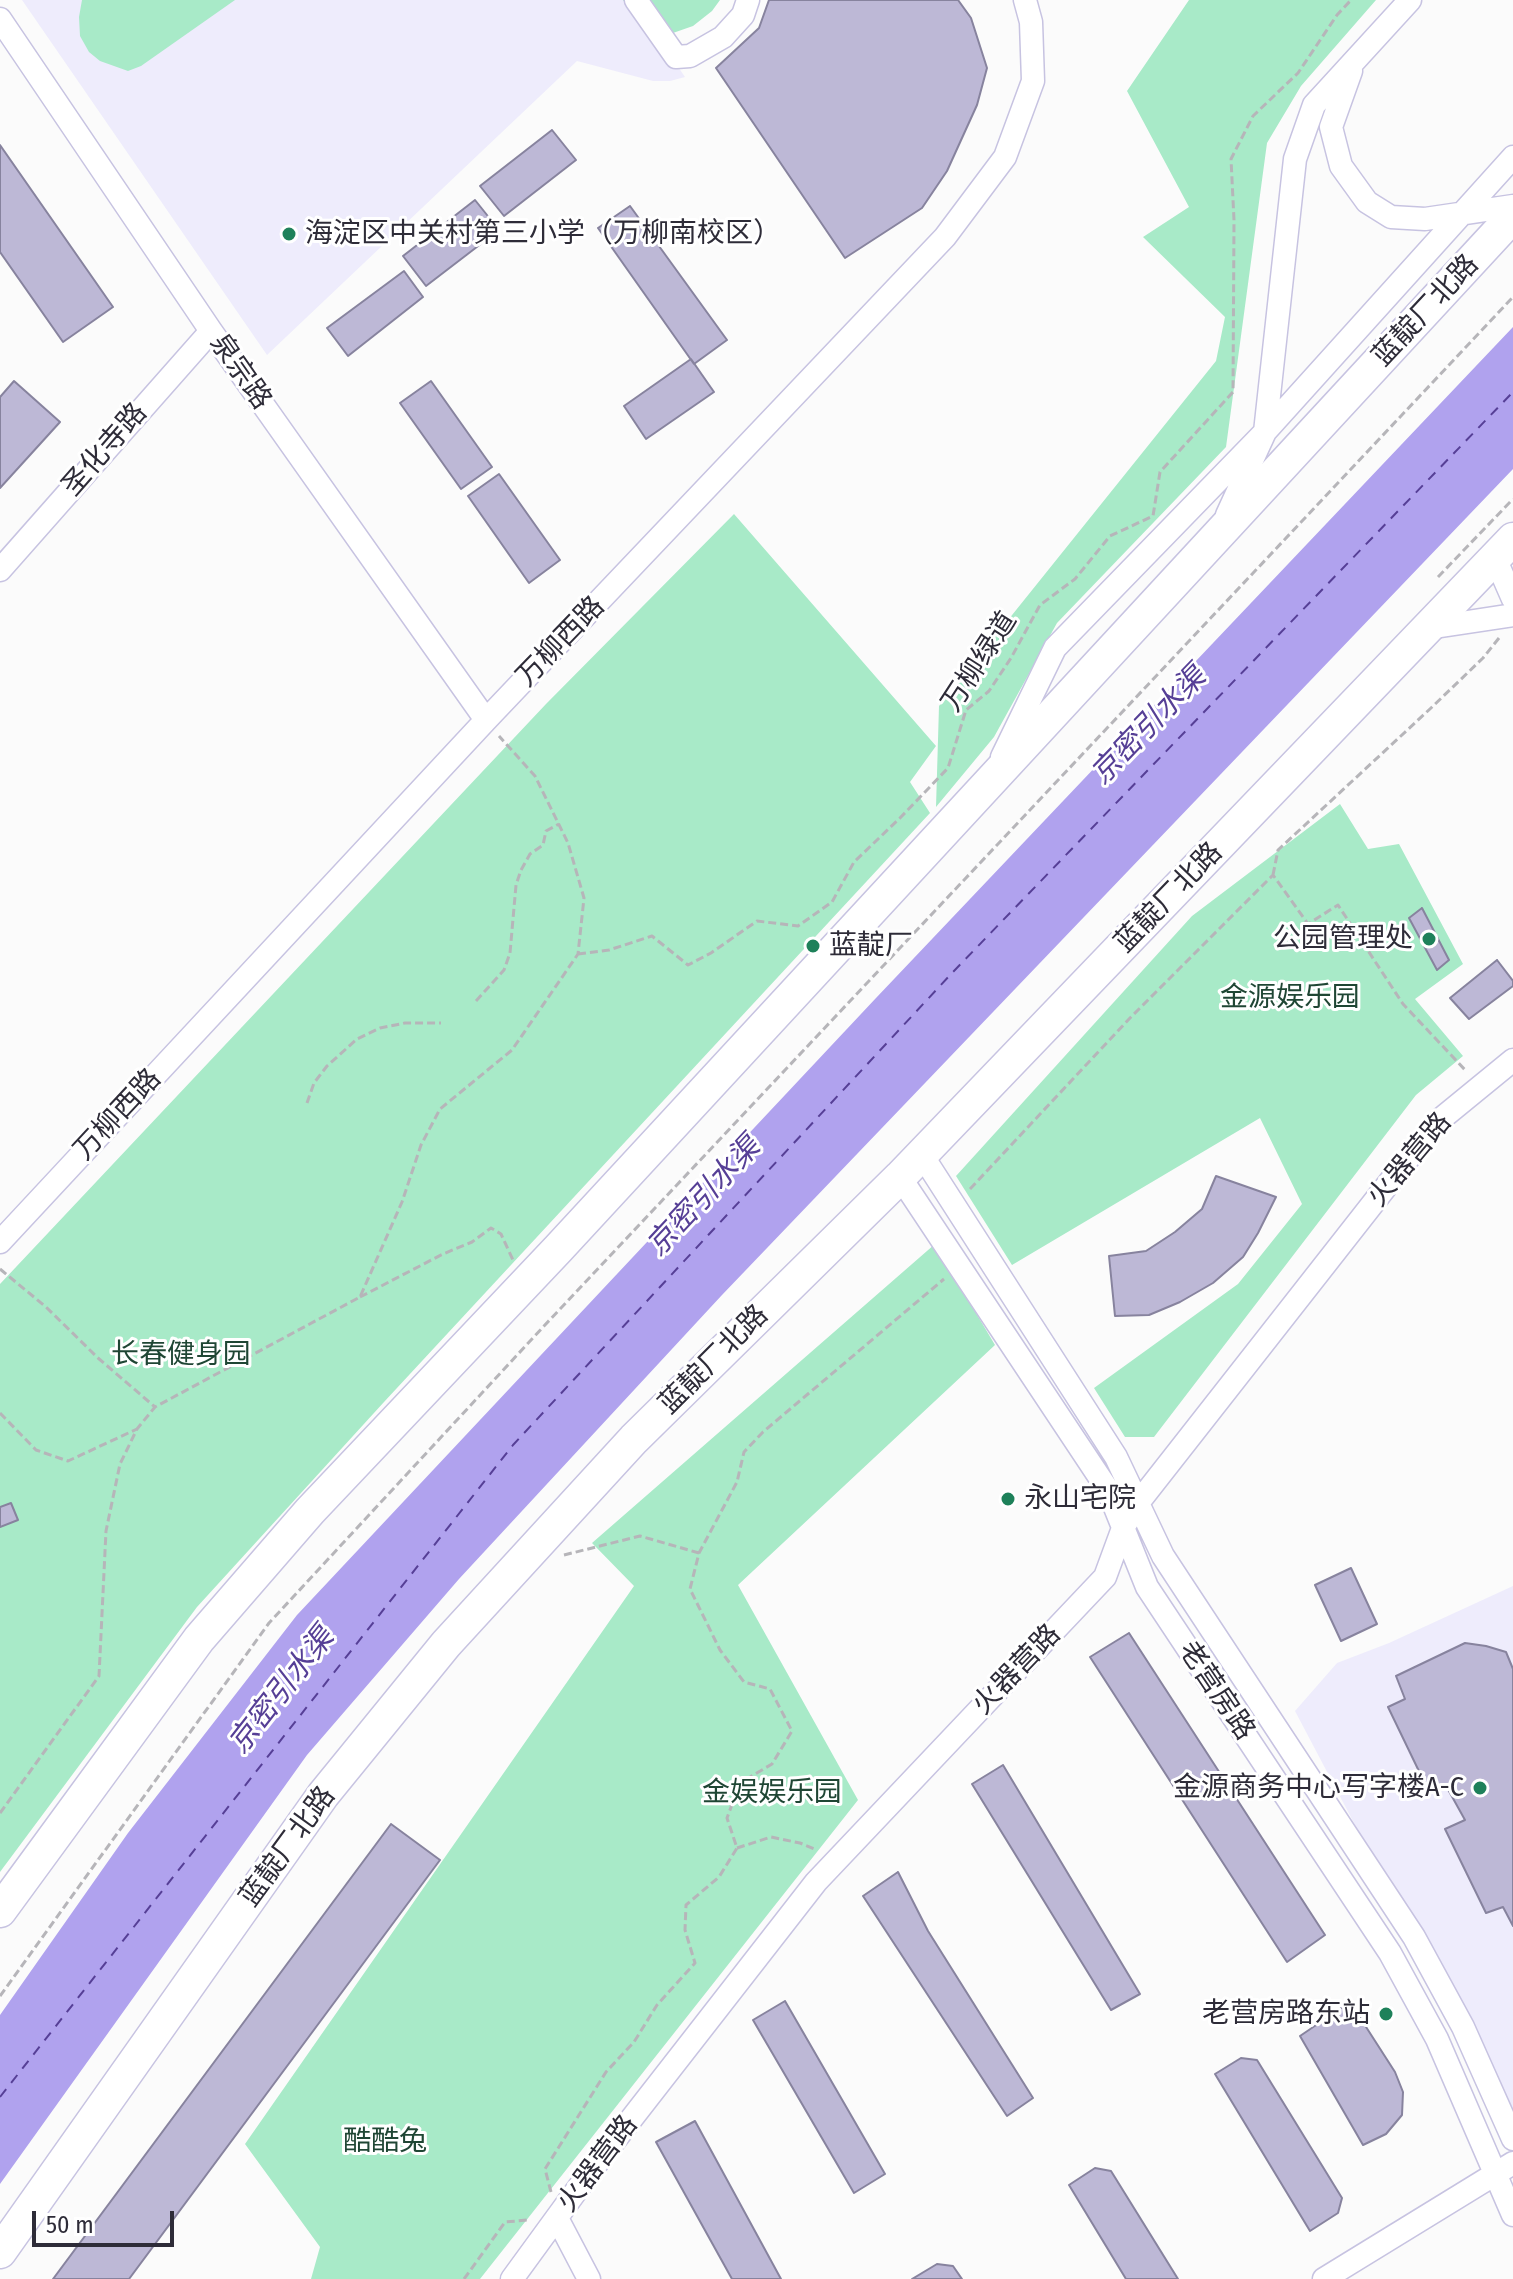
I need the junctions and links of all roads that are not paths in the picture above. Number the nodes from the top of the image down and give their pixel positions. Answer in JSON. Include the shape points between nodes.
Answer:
{"nodes":[{"id":1,"x":636,"y":0,"type":"edge"},
{"id":2,"x":748,"y":0,"type":"edge"},
{"id":3,"x":1025,"y":0,"type":"edge"},
{"id":4,"x":1410,"y":0,"type":"edge"},
{"id":5,"x":0,"y":19,"type":"edge"},
{"id":6,"x":1355,"y":59,"type":"junction"},
{"id":7,"x":1513,"y":157,"type":"edge"},
{"id":8,"x":1513,"y":206,"type":"edge"},
{"id":9,"x":1461,"y":214,"type":"junction"},
{"id":10,"x":1513,"y":216,"type":"edge"},
{"id":11,"x":211,"y":331,"type":"junction"},
{"id":12,"x":1265,"y":432,"type":"junction"},
{"id":13,"x":1216,"y":537,"type":"junction"},
{"id":14,"x":1508,"y":546,"type":"edge"},
{"id":15,"x":0,"y":570,"type":"edge"},
{"id":16,"x":1513,"y":599,"type":"edge"},
{"id":17,"x":1508,"y":624,"type":"edge"},
{"id":18,"x":1428,"y":628,"type":"junction"},
{"id":19,"x":486,"y":720,"type":"junction"},
{"id":20,"x":989,"y":783,"type":"junction"},
{"id":21,"x":1513,"y":1060,"type":"edge"},
{"id":22,"x":911,"y":1166,"type":"junction"},
{"id":23,"x":0,"y":1242,"type":"edge"},
{"id":24,"x":1138,"y":1503,"type":"junction"},
{"id":25,"x":1123,"y":1528,"type":"junction"},
{"id":26,"x":0,"y":1911,"type":"edge"},
{"id":27,"x":1513,"y":2139,"type":"edge"},
{"id":28,"x":1504,"y":2169,"type":"edge"},
{"id":29,"x":1513,"y":2215,"type":"edge"},
{"id":30,"x":557,"y":2218,"type":"junction"},
{"id":31,"x":0,"y":2252,"type":"edge"},
{"id":32,"x":512,"y":2279,"type":"edge"},
{"id":33,"x":589,"y":2279,"type":"edge"},
{"id":34,"x":1324,"y":2279,"type":"edge"}],
"edges":[{"from":1,"to":2,"type":"street","via":[[676,57],[690,56],[723,37],[743,15]]},
{"from":3,"to":19,"type":"street","name":"万柳西路","via":[[1033,81],[1005,157],[945,237]]},
{"from":4,"to":6,"type":"street"},
{"from":5,"to":11,"type":"street","name":"泉宗路"},
{"from":6,"to":9,"type":"street","via":[[1331,127],[1341,166],[1367,202],[1391,217]]},
{"from":6,"to":12,"type":"street","via":[[1314,105],[1295,159]]},
{"from":7,"to":9,"type":"street"},
{"from":8,"to":9,"type":"street"},
{"from":9,"to":12,"type":"street"},
{"from":10,"to":13,"type":"highway","name":"蓝靛厂北路"},
{"from":11,"to":15,"type":"street","name":"圣化寺路"},
{"from":11,"to":19,"type":"street","name":"泉宗路"},
{"from":12,"to":13,"type":"street"},
{"from":12,"to":20,"type":"street","via":[[1055,648]]},
{"from":13,"to":20,"type":"highway","name":"蓝靛厂北路"},
{"from":14,"to":16,"type":"street"},
{"from":14,"to":18,"type":"highway","name":"蓝靛厂北路"},
{"from":17,"to":18,"type":"street"},
{"from":18,"to":22,"type":"highway","name":"蓝靛厂北路"},
{"from":19,"to":23,"type":"street","name":"万柳西路"},
{"from":20,"to":26,"type":"highway","name":"蓝靛厂北路","via":[[310,1511],[199,1639]]},
{"from":21,"to":24,"type":"street","name":"火器营路","via":[[1436,1123]]},
{"from":22,"to":24,"type":"street","name":"老营房路","via":[[954,1206],[1116,1457]]},
{"from":22,"to":25,"type":"street","name":"老营房路","via":[[1108,1490]]},
{"from":22,"to":31,"type":"highway","name":"蓝靛厂北路","via":[[634,1439],[446,1644],[323,1795]]},
{"from":24,"to":25,"type":"street","name":"火器营路"},
{"from":24,"to":27,"type":"street","name":"老营房路","via":[[1163,1556],[1414,1937],[1463,2027]]},
{"from":25,"to":28,"type":"street","name":"老营房路","via":[[1147,1587],[1390,1953]]},
{"from":25,"to":30,"type":"street","name":"火器营路","via":[[1105,1577],[816,1882]]},
{"from":28,"to":29,"type":"street","name":"老营房路"},
{"from":28,"to":34,"type":"street"},
{"from":30,"to":32,"type":"street","name":"火器营路"},
{"from":30,"to":33,"type":"street"}]}
